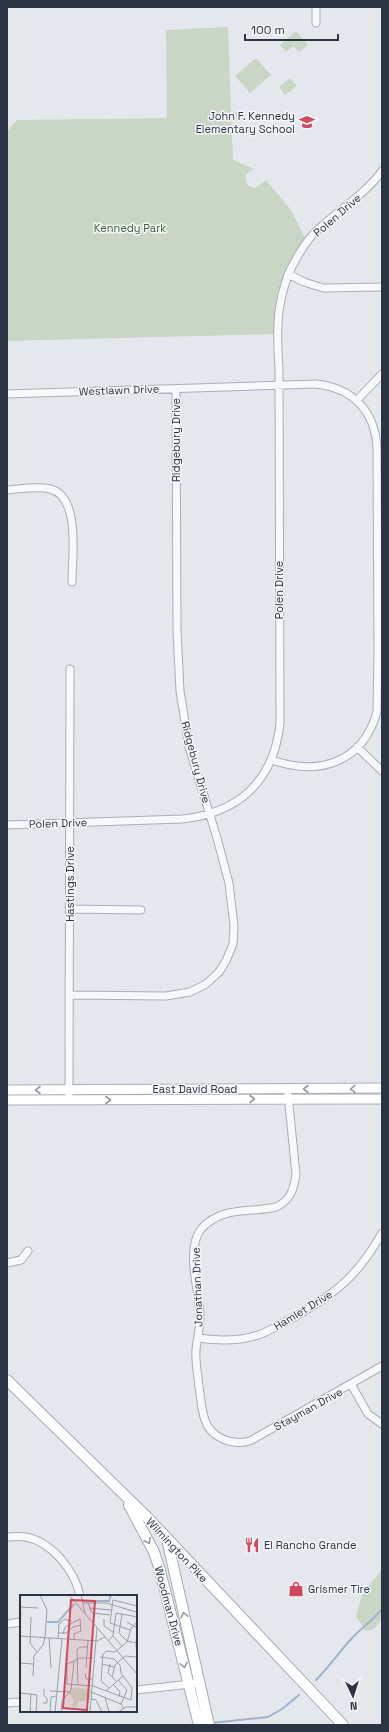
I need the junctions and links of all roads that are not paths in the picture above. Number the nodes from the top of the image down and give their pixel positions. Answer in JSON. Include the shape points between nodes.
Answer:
{"nodes":[{"id":1,"x":316,"y":7,"type":"edge"},
{"id":2,"x":316,"y":24,"type":"dead end"},
{"id":3,"x":381,"y":175,"type":"edge"},
{"id":4,"x":288,"y":274,"type":"junction"},
{"id":5,"x":382,"y":287,"type":"edge"},
{"id":6,"x":382,"y":374,"type":"edge"},
{"id":7,"x":279,"y":385,"type":"junction"},
{"id":8,"x":176,"y":389,"type":"junction"},
{"id":9,"x":7,"y":394,"type":"edge"},
{"id":10,"x":357,"y":400,"type":"junction"},
{"id":11,"x":7,"y":490,"type":"edge"},
{"id":12,"x":72,"y":582,"type":"dead end"},
{"id":13,"x":70,"y":669,"type":"dead end"},
{"id":14,"x":357,"y":747,"type":"junction"},
{"id":15,"x":272,"y":760,"type":"junction"},
{"id":16,"x":382,"y":771,"type":"edge"},
{"id":17,"x":210,"y":815,"type":"junction"},
{"id":18,"x":70,"y":823,"type":"junction"},
{"id":19,"x":7,"y":825,"type":"edge"},
{"id":20,"x":70,"y":909,"type":"junction"},
{"id":21,"x":140,"y":910,"type":"dead end"},
{"id":22,"x":69,"y":995,"type":"junction"},
{"id":23,"x":382,"y":1088,"type":"edge"},
{"id":24,"x":288,"y":1089,"type":"junction"},
{"id":25,"x":7,"y":1090,"type":"edge"},
{"id":26,"x":69,"y":1090,"type":"junction"},
{"id":27,"x":289,"y":1099,"type":"junction"},
{"id":28,"x":382,"y":1099,"type":"edge"},
{"id":29,"x":7,"y":1100,"type":"edge"},
{"id":30,"x":69,"y":1100,"type":"junction"},
{"id":31,"x":382,"y":1233,"type":"edge"},
{"id":32,"x":28,"y":1252,"type":"dead end"},
{"id":33,"x":7,"y":1263,"type":"edge"},
{"id":34,"x":198,"y":1338,"type":"junction"},
{"id":35,"x":382,"y":1366,"type":"edge"},
{"id":36,"x":7,"y":1380,"type":"edge"},
{"id":37,"x":351,"y":1384,"type":"junction"},
{"id":38,"x":382,"y":1424,"type":"edge"},
{"id":39,"x":232,"y":1442,"type":"joint"},
{"id":40,"x":123,"y":1494,"type":"junction"},
{"id":41,"x":7,"y":1537,"type":"edge"},
{"id":42,"x":167,"y":1539,"type":"junction"},
{"id":43,"x":173,"y":1566,"type":"junction"},
{"id":44,"x":160,"y":1569,"type":"junction"},
{"id":45,"x":80,"y":1595,"type":"edge"},
{"id":46,"x":20,"y":1622,"type":"edge"},
{"id":47,"x":7,"y":1624,"type":"edge"},
{"id":48,"x":191,"y":1644,"type":"junction"},
{"id":49,"x":179,"y":1646,"type":"junction"},
{"id":50,"x":200,"y":1683,"type":"junction"},
{"id":51,"x":188,"y":1685,"type":"junction"},
{"id":52,"x":137,"y":1690,"type":"edge"},
{"id":53,"x":20,"y":1702,"type":"edge"},
{"id":54,"x":7,"y":1703,"type":"edge"},
{"id":55,"x":204,"y":1724,"type":"edge"},
{"id":56,"x":343,"y":1725,"type":"edge"}],
"edges":[{"from":1,"to":2,"type":"street"},
{"from":3,"to":4,"type":"street","name":"Polen Drive","via":[[320,227]]},
{"from":4,"to":5,"type":"street","via":[[323,288]]},
{"from":4,"to":7,"type":"street","name":"Polen Drive","via":[[277,317]]},
{"from":6,"to":10,"type":"street"},
{"from":7,"to":8,"type":"street","name":"Westlawn Drive"},
{"from":7,"to":10,"type":"street","name":"Westlawn Drive","via":[[324,385]]},
{"from":7,"to":15,"type":"street","name":"Polen Drive","via":[[280,723]]},
{"from":8,"to":9,"type":"street","name":"Westlawn Drive"},
{"from":8,"to":17,"type":"street","name":"Ridgebury Drive","via":[[177,630],[180,691],[189,747]]},
{"from":10,"to":14,"type":"street","via":[[371,423],[376,441],[378,644],[376,712],[367,734]]},
{"from":11,"to":12,"type":"street","via":[[50,489],[64,498],[72,517]]},
{"from":13,"to":18,"type":"street","name":"Hastings Drive"},
{"from":14,"to":15,"type":"street","via":[[343,758],[316,767],[296,767]]},
{"from":14,"to":16,"type":"street"},
{"from":15,"to":17,"type":"street","name":"Polen Drive","via":[[261,778],[241,798]]},
{"from":17,"to":18,"type":"street","name":"Polen Drive","via":[[182,819]]},
{"from":17,"to":22,"type":"street","name":"Ridgebury Drive","via":[[229,883],[234,926],[233,944],[219,972],[206,984],[184,994]]},
{"from":18,"to":19,"type":"street","name":"Polen Drive"},
{"from":18,"to":20,"type":"street","name":"Hastings Drive"},
{"from":20,"to":21,"type":"street"},
{"from":20,"to":22,"type":"street","name":"Hastings Drive"},
{"from":22,"to":26,"type":"street","name":"Hastings Drive"},
{"from":23,"to":24,"type":"street","name":"East David Road","one_way":true},
{"from":24,"to":26,"type":"street","name":"East David Road"},
{"from":24,"to":27,"type":"street","name":"Jonathan Drive"},
{"from":26,"to":25,"type":"street","name":"East David Road","one_way":true},
{"from":26,"to":30,"type":"street","name":"Hastings Drive"},
{"from":27,"to":28,"type":"street","name":"East David Road"},
{"from":30,"to":27,"type":"street","name":"East David Road","one_way":true},
{"from":27,"to":34,"type":"street","name":"Jonathan Drive","via":[[296,1174],[289,1197],[276,1207],[231,1212],[215,1217],[201,1229],[195,1240],[194,1262],[200,1315]]},
{"from":29,"to":30,"type":"street","name":"East David Road"},
{"from":31,"to":34,"type":"street","name":"Hamlet Drive","via":[[355,1273],[315,1306],[257,1335],[219,1340]]},
{"from":32,"to":33,"type":"street","via":[[20,1260]]},
{"from":34,"to":39,"type":"street","name":"Jonathan Drive","via":[[196,1358],[204,1419],[213,1432]]},
{"from":35,"to":37,"type":"street","name":"Stayman Drive"},
{"from":36,"to":40,"type":"main road","name":"Wilmington Pike"},
{"from":37,"to":38,"type":"street","via":[[368,1414]]},
{"from":37,"to":39,"type":"street","name":"Stayman Drive","via":[[250,1441]]},
{"from":40,"to":42,"type":"main road","name":"Wilmington Pike"},
{"from":40,"to":44,"type":"main road","name":"Woodman Drive","one_way":true,"via":[[154,1552]]},
{"from":41,"to":45,"type":"street","via":[[26,1537],[49,1548],[73,1576]]},
{"from":42,"to":43,"type":"main road","name":"Woodman Drive"},
{"from":42,"to":56,"type":"main road","name":"Wilmington Pike"},
{"from":43,"to":44,"type":"main road"},
{"from":48,"to":43,"type":"main road","name":"Woodman Drive","one_way":true},
{"from":44,"to":49,"type":"main road","name":"Woodman Drive"},
{"from":46,"to":47,"type":"street"},
{"from":48,"to":49,"type":"main road"},
{"from":48,"to":50,"type":"main road","name":"Woodman Drive"},
{"from":49,"to":51,"type":"main road","name":"Woodman Drive","one_way":true},
{"from":50,"to":51,"type":"street"},
{"from":50,"to":55,"type":"main road","name":"Woodman Drive"},
{"from":51,"to":52,"type":"street"},
{"from":51,"to":55,"type":"main road","name":"Woodman Drive"},
{"from":53,"to":54,"type":"street"}]}
